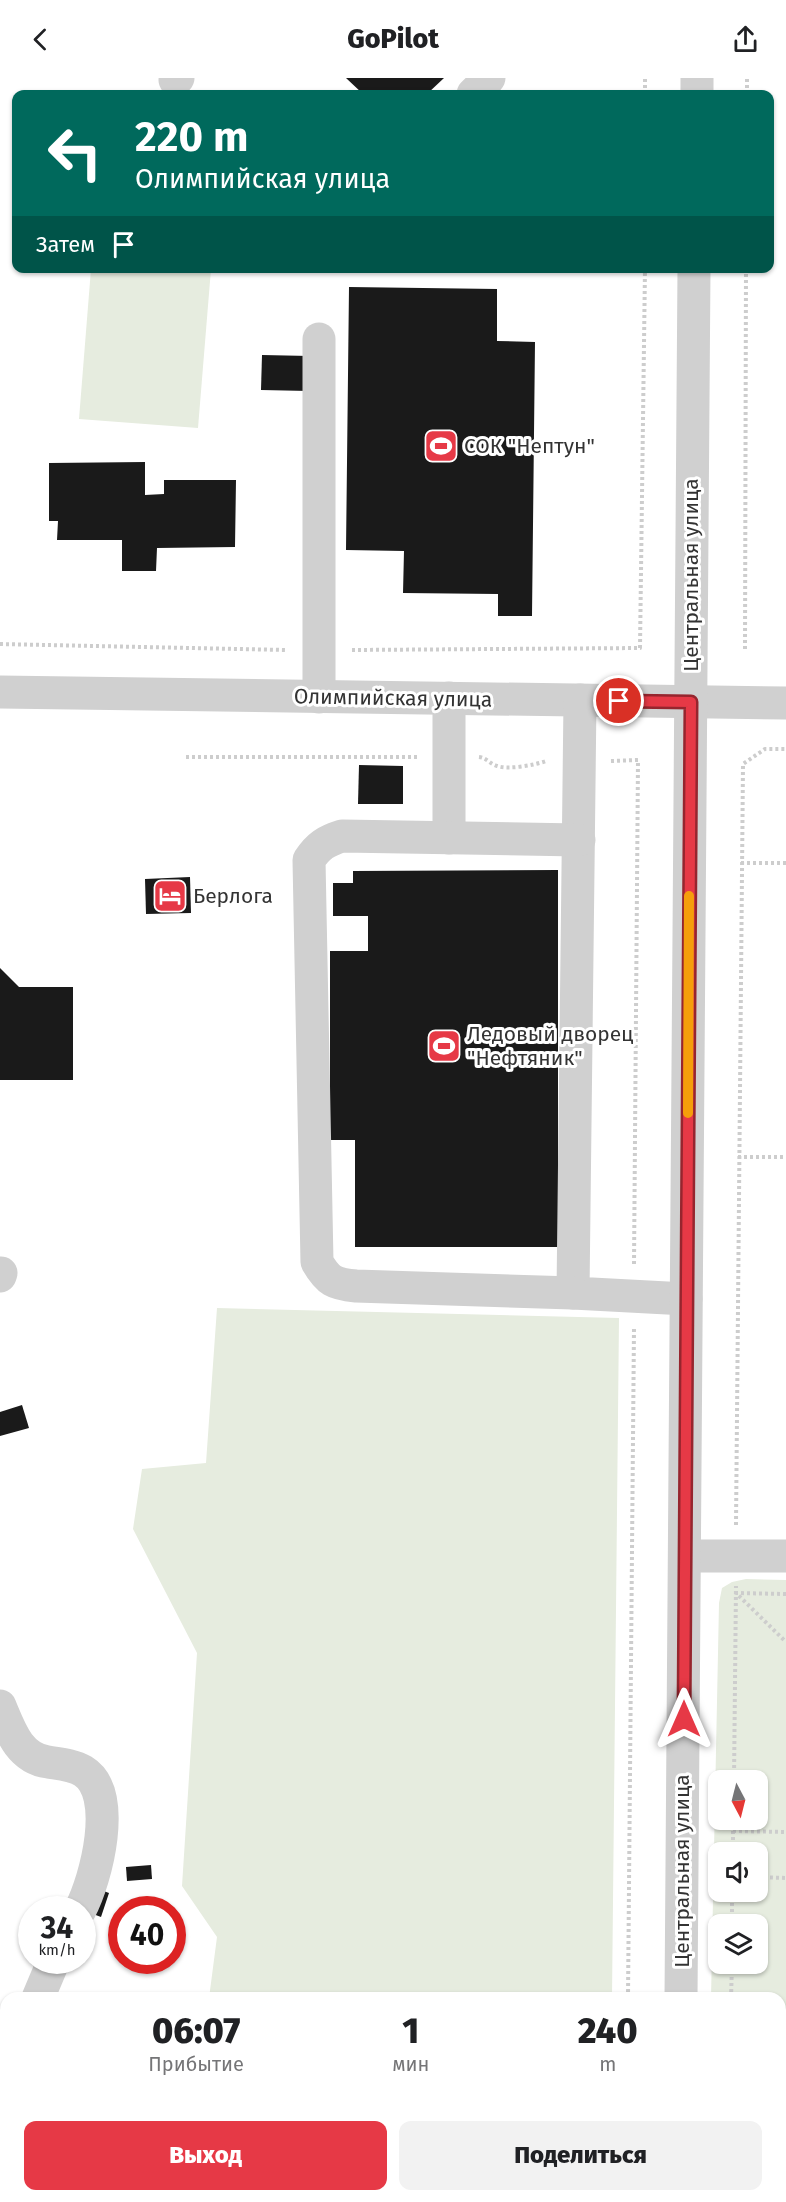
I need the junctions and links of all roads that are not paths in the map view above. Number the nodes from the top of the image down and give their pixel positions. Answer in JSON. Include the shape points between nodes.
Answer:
{"nodes":[{"id":1,"x":489,"y":78,"type":"edge"},
{"id":2,"x":477,"y":90,"type":"edge"},
{"id":3,"x":694,"y":273,"type":"edge"},
{"id":4,"x":319,"y":339,"type":"dead end"},
{"id":5,"x":0,"y":692,"type":"edge"},
{"id":6,"x":319,"y":697,"type":"junction"},
{"id":7,"x":449,"y":698,"type":"junction"},
{"id":8,"x":580,"y":700,"type":"junction"},
{"id":9,"x":691,"y":702,"type":"junction"},
{"id":10,"x":786,"y":703,"type":"edge"},
{"id":11,"x":449,"y":838,"type":"junction"},
{"id":12,"x":579,"y":840,"type":"junction"},
{"id":13,"x":573,"y":1293,"type":"junction"},
{"id":14,"x":686,"y":1299,"type":"junction"},
{"id":15,"x":685,"y":1556,"type":"junction"},
{"id":16,"x":786,"y":1556,"type":"edge"},
{"id":17,"x":0,"y":1706,"type":"edge"},
{"id":18,"x":87,"y":1896,"type":"edge"},
{"id":19,"x":48,"y":1974,"type":"edge"},
{"id":20,"x":41,"y":1992,"type":"edge"},
{"id":21,"x":681,"y":1992,"type":"edge"}],
"edges":[{"from":1,"to":2,"type":"street"},
{"from":3,"to":9,"type":"street","name":"Центральная улица"},
{"from":4,"to":6,"type":"street"},
{"from":5,"to":6,"type":"street","name":"Олимпийская улица"},
{"from":6,"to":7,"type":"street","name":"Олимпийская улица"},
{"from":7,"to":8,"type":"street","name":"Олимпийская улица"},
{"from":7,"to":11,"type":"street"},
{"from":8,"to":9,"type":"street","name":"Олимпийская улица"},
{"from":8,"to":12,"type":"street"},
{"from":9,"to":10,"type":"street","name":"Олимпийская улица"},
{"from":9,"to":14,"type":"street","name":"Центральная улица"},
{"from":11,"to":12,"type":"street"},
{"from":11,"to":13,"type":"street","via":[[342,837],[326,841],[309,860],[317,1262],[325,1276],[339,1284]]},
{"from":12,"to":13,"type":"street"},
{"from":13,"to":14,"type":"street"},
{"from":14,"to":15,"type":"street","name":"Центральная улица"},
{"from":15,"to":16,"type":"street"},
{"from":15,"to":21,"type":"street","name":"Центральная улица"},
{"from":17,"to":18,"type":"street","via":[[15,1739],[27,1754],[39,1761],[85,1772],[97,1786],[101,1800],[100,1842]]},
{"from":19,"to":20,"type":"street"}]}
